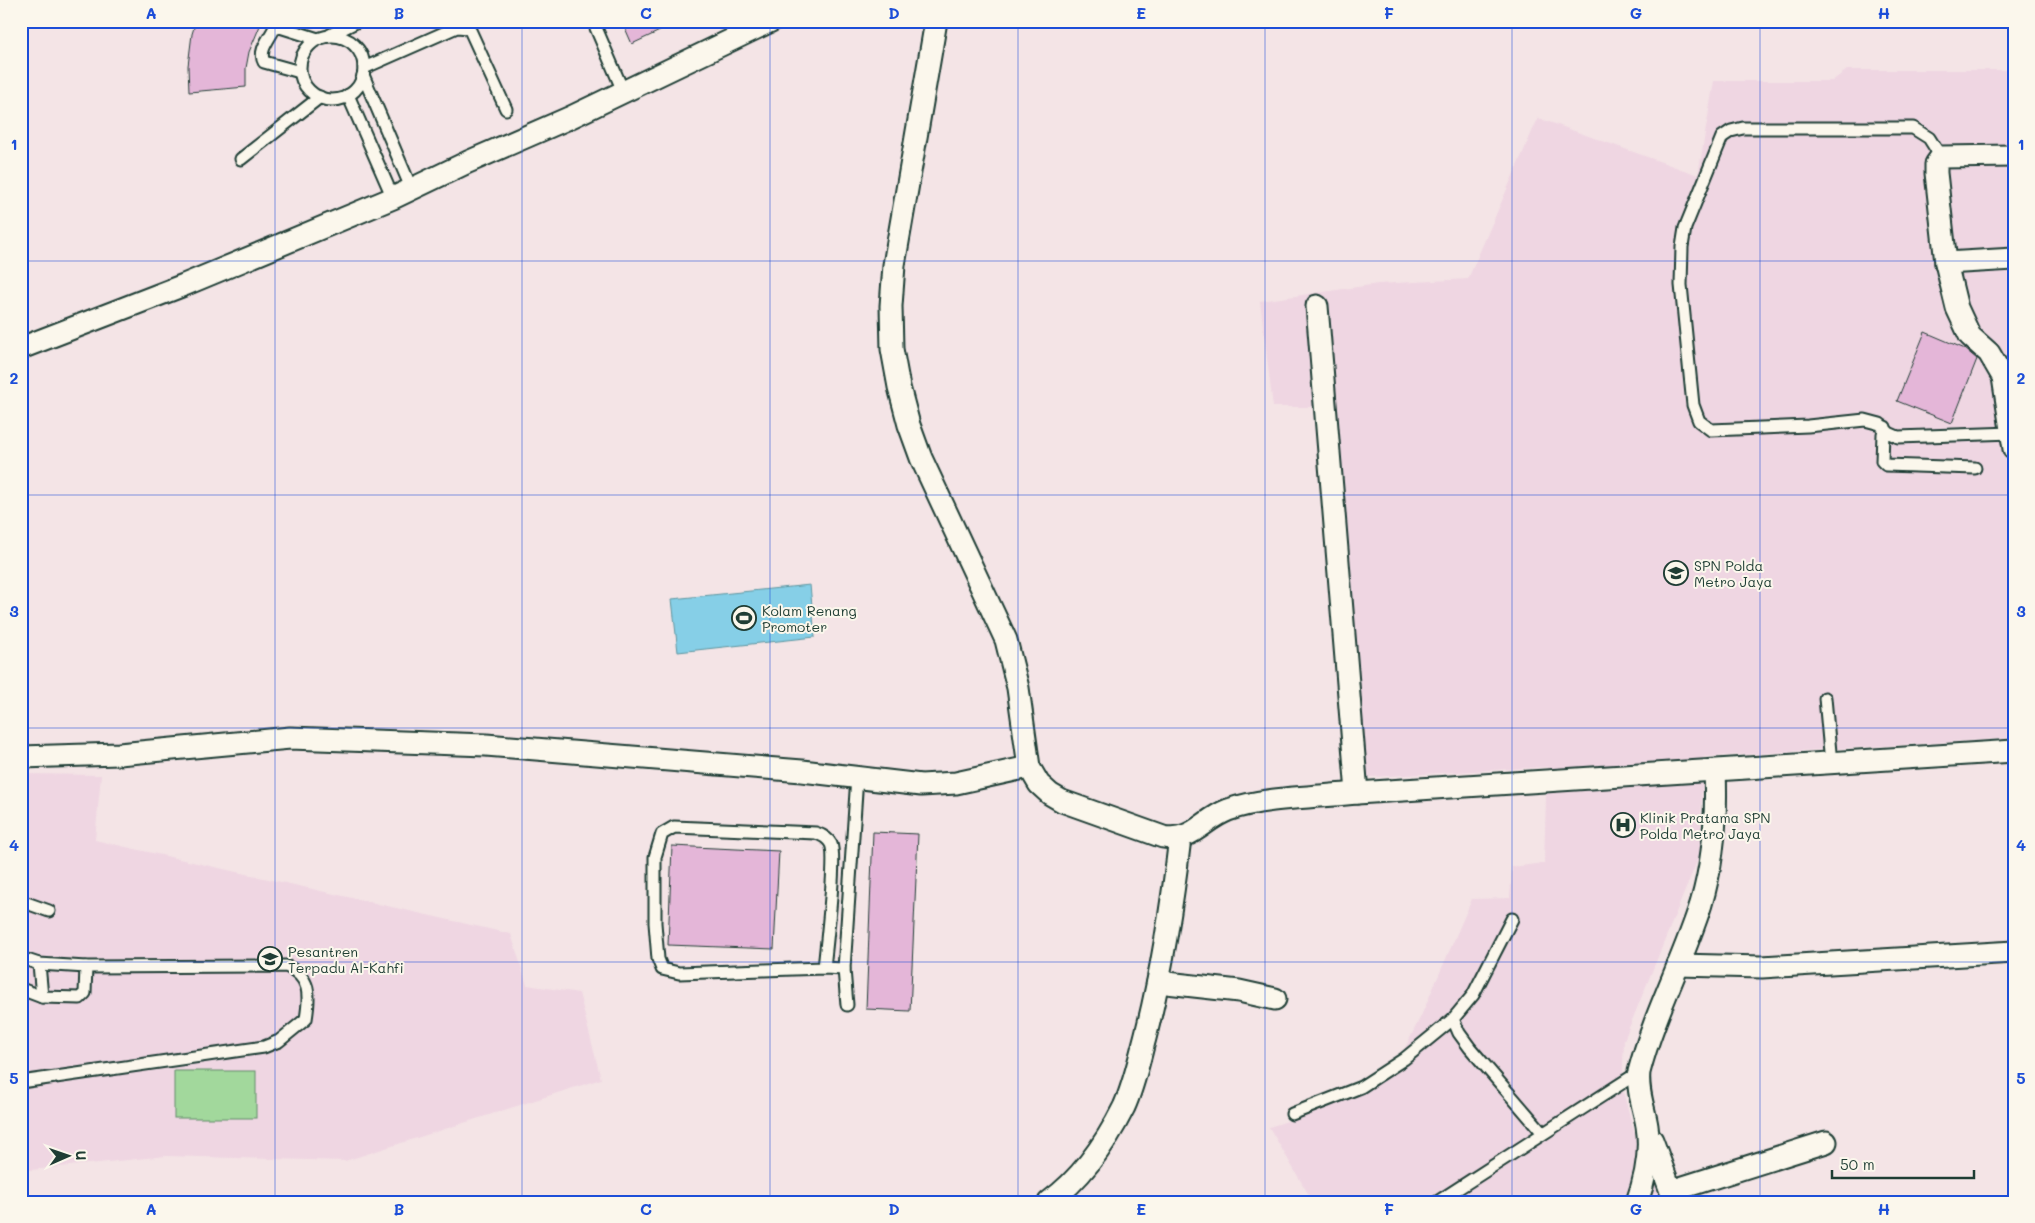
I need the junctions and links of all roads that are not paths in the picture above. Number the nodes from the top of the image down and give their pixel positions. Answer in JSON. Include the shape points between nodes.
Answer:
{"nodes":[{"id":1,"x":358,"y":21,"type":"edge"},
{"id":2,"x":592,"y":21,"type":"edge"},
{"id":3,"x":771,"y":21,"type":"edge"},
{"id":4,"x":936,"y":21,"type":"edge"},
{"id":5,"x":323,"y":37,"type":"junction"},
{"id":6,"x":364,"y":71,"type":"junction"},
{"id":7,"x":300,"y":72,"type":"junction"},
{"id":8,"x":623,"y":91,"type":"junction"},
{"id":9,"x":348,"y":95,"type":"junction"},
{"id":10,"x":320,"y":97,"type":"junction"},
{"id":11,"x":506,"y":109,"type":"dead end"},
{"id":12,"x":2014,"y":156,"type":"edge"},
{"id":13,"x":1941,"y":157,"type":"junction"},
{"id":14,"x":241,"y":159,"type":"dead end"},
{"id":15,"x":412,"y":190,"type":"junction"},
{"id":16,"x":393,"y":198,"type":"junction"},
{"id":17,"x":2014,"y":259,"type":"edge"},
{"id":18,"x":1946,"y":263,"type":"junction"},
{"id":19,"x":1317,"y":306,"type":"dead end"},
{"id":20,"x":21,"y":348,"type":"edge"},
{"id":21,"x":2005,"y":364,"type":"edge"},
{"id":22,"x":1885,"y":427,"type":"junction"},
{"id":23,"x":2013,"y":441,"type":"edge"},
{"id":24,"x":1975,"y":468,"type":"dead end"},
{"id":25,"x":1825,"y":698,"type":"dead end"},
{"id":26,"x":2014,"y":751,"type":"edge"},
{"id":27,"x":23,"y":760,"type":"edge"},
{"id":28,"x":1831,"y":763,"type":"junction"},
{"id":29,"x":1030,"y":767,"type":"junction"},
{"id":30,"x":1715,"y":771,"type":"junction"},
{"id":31,"x":857,"y":777,"type":"junction"},
{"id":32,"x":1357,"y":793,"type":"junction"},
{"id":33,"x":1180,"y":838,"type":"junction"},
{"id":34,"x":21,"y":901,"type":"edge"},
{"id":35,"x":49,"y":911,"type":"dead end"},
{"id":36,"x":1512,"y":920,"type":"dead end"},
{"id":37,"x":2014,"y":952,"type":"edge"},
{"id":38,"x":21,"y":958,"type":"edge"},
{"id":39,"x":39,"y":964,"type":"junction"},
{"id":40,"x":1678,"y":964,"type":"junction"},
{"id":41,"x":86,"y":967,"type":"junction"},
{"id":42,"x":824,"y":968,"type":"junction"},
{"id":43,"x":844,"y":968,"type":"junction"},
{"id":44,"x":1158,"y":982,"type":"junction"},
{"id":45,"x":21,"y":989,"type":"edge"},
{"id":46,"x":42,"y":997,"type":"junction"},
{"id":47,"x":1275,"y":999,"type":"dead end"},
{"id":48,"x":846,"y":1005,"type":"dead end"},
{"id":49,"x":1453,"y":1019,"type":"junction"},
{"id":50,"x":1639,"y":1072,"type":"junction"},
{"id":51,"x":21,"y":1082,"type":"edge"},
{"id":52,"x":1292,"y":1114,"type":"dead end"},
{"id":53,"x":1647,"y":1126,"type":"junction"},
{"id":54,"x":1543,"y":1133,"type":"junction"},
{"id":55,"x":1826,"y":1142,"type":"dead end"},
{"id":56,"x":1673,"y":1197,"type":"edge"},
{"id":57,"x":1049,"y":1202,"type":"edge"},
{"id":58,"x":1437,"y":1202,"type":"edge"},
{"id":59,"x":1637,"y":1202,"type":"edge"}],
"edges":[{"from":1,"to":5,"type":"lane"},
{"from":2,"to":8,"type":"lane"},
{"from":3,"to":8,"type":"street"},
{"from":4,"to":29,"type":"street","via":[[894,265],[892,349],[908,425],[1006,640],[1018,688]]},
{"from":5,"to":6,"type":"lane","via":[[341,37],[351,42],[361,55]]},
{"from":5,"to":7,"type":"lane","via":[[308,47],[301,59]]},
{"from":5,"to":7,"type":"lane","via":[[280,27],[274,29],[262,51],[264,62]]},
{"from":6,"to":9,"type":"lane","via":[[358,86]]},
{"from":6,"to":11,"type":"lane","via":[[456,27],[468,28]]},
{"from":6,"to":15,"type":"lane"},
{"from":7,"to":10,"type":"lane","via":[[304,83]]},
{"from":8,"to":15,"type":"street"},
{"from":9,"to":10,"type":"lane","via":[[329,100]]},
{"from":9,"to":16,"type":"lane"},
{"from":10,"to":14,"type":"lane"},
{"from":12,"to":13,"type":"street"},
{"from":13,"to":18,"type":"street","via":[[1936,164],[1936,174]]},
{"from":13,"to":22,"type":"lane","via":[[1929,138],[1914,128],[1743,128],[1731,131],[1722,137],[1685,228],[1681,285],[1693,405],[1700,421],[1711,430],[1865,420]]},
{"from":15,"to":16,"type":"street"},
{"from":16,"to":20,"type":"street","via":[[184,285]]},
{"from":17,"to":18,"type":"street"},
{"from":18,"to":21,"type":"street","via":[[1957,308],[1970,336]]},
{"from":19,"to":32,"type":"street"},
{"from":21,"to":23,"type":"street","via":[[2003,377]]},
{"from":22,"to":23,"type":"lane","via":[[1898,437]]},
{"from":22,"to":24,"type":"lane","via":[[1882,461],[1886,465]]},
{"from":25,"to":28,"type":"lane"},
{"from":26,"to":28,"type":"street"},
{"from":27,"to":31,"type":"street","via":[[268,739],[318,739],[486,745]]},
{"from":28,"to":30,"type":"street"},
{"from":29,"to":31,"type":"street","via":[[940,785]]},
{"from":29,"to":33,"type":"street","via":[[1039,784],[1062,801],[1162,837]]},
{"from":30,"to":32,"type":"street"},
{"from":30,"to":40,"type":"street","via":[[1714,842],[1701,904]]},
{"from":31,"to":43,"type":"lane"},
{"from":32,"to":33,"type":"street","via":[[1242,806],[1225,811]]},
{"from":33,"to":44,"type":"street","via":[[1171,917]]},
{"from":34,"to":35,"type":"lane"},
{"from":36,"to":49,"type":"lane","via":[[1473,995]]},
{"from":37,"to":40,"type":"street","via":[[1762,967]]},
{"from":38,"to":39,"type":"lane"},
{"from":39,"to":41,"type":"lane"},
{"from":39,"to":46,"type":"lane"},
{"from":40,"to":50,"type":"street"},
{"from":41,"to":46,"type":"lane","via":[[84,992],[80,998]]},
{"from":41,"to":51,"type":"lane","via":[[286,966],[304,979],[310,998],[306,1019],[279,1041],[264,1047]]},
{"from":42,"to":42,"type":"lane","via":[[679,973],[662,969],[655,923],[655,857],[662,834],[674,827],[816,833],[824,836],[832,845],[833,862]]},
{"from":42,"to":43,"type":"lane"},
{"from":43,"to":48,"type":"lane"},
{"from":44,"to":47,"type":"street"},
{"from":44,"to":57,"type":"street","via":[[1138,1064],[1124,1105],[1086,1167]]},
{"from":45,"to":46,"type":"lane"},
{"from":49,"to":52,"type":"lane","via":[[1404,1060],[1361,1087]]},
{"from":49,"to":54,"type":"lane","via":[[1464,1041]]},
{"from":50,"to":53,"type":"street","via":[[1639,1097]]},
{"from":50,"to":54,"type":"lane"},
{"from":53,"to":56,"type":"street"},
{"from":53,"to":59,"type":"street","via":[[1648,1160]]},
{"from":54,"to":58,"type":"lane"},
{"from":55,"to":56,"type":"street"}]}
